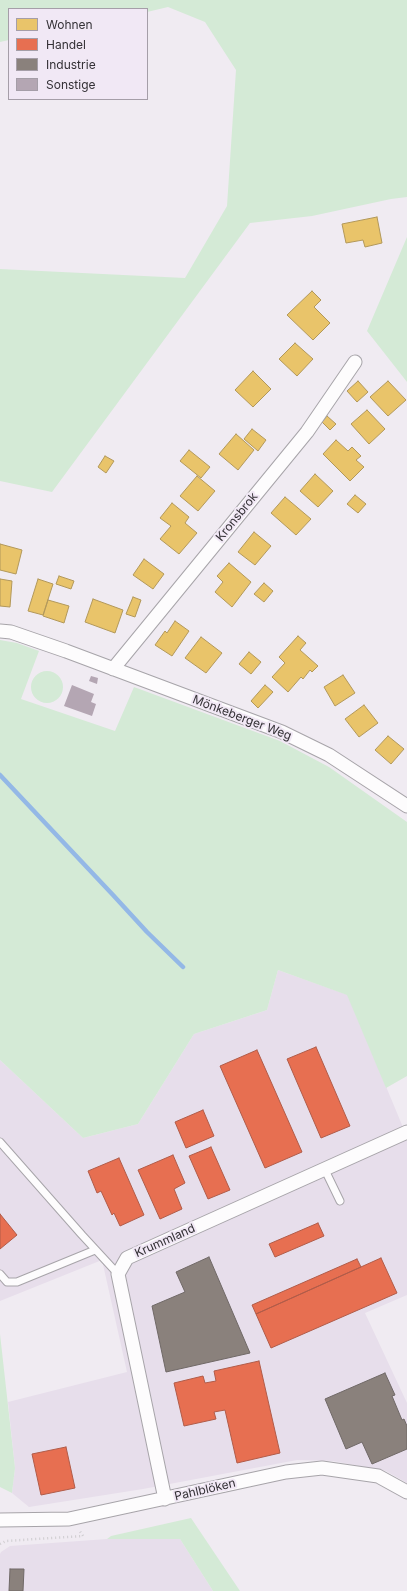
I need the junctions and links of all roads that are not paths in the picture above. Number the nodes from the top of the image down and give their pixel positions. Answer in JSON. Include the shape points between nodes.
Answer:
{"nodes":[{"id":1,"x":354,"y":362,"type":"dead end"},
{"id":2,"x":0,"y":631,"type":"edge"},
{"id":3,"x":113,"y":668,"type":"junction"},
{"id":4,"x":407,"y":806,"type":"edge"},
{"id":5,"x":407,"y":1132,"type":"edge"},
{"id":6,"x":0,"y":1142,"type":"edge"},
{"id":7,"x":325,"y":1170,"type":"junction"},
{"id":8,"x":340,"y":1201,"type":"dead end"},
{"id":9,"x":95,"y":1250,"type":"junction"},
{"id":10,"x":0,"y":1274,"type":"edge"},
{"id":11,"x":118,"y":1274,"type":"junction"},
{"id":12,"x":407,"y":1492,"type":"edge"},
{"id":13,"x":165,"y":1499,"type":"junction"},
{"id":14,"x":0,"y":1520,"type":"edge"}],
"edges":[{"from":1,"to":3,"type":"street","name":"Kronsbrok","via":[[307,432]]},
{"from":2,"to":3,"type":"street","name":"Mönkeberger Weg","via":[[11,632]]},
{"from":3,"to":4,"type":"street","name":"Mönkeberger Weg","via":[[282,732],[329,755]]},
{"from":5,"to":7,"type":"street","name":"Krummland"},
{"from":6,"to":9,"type":"lane"},
{"from":7,"to":8,"type":"lane"},
{"from":7,"to":11,"type":"street","name":"Krummland","via":[[127,1258]]},
{"from":9,"to":10,"type":"lane","via":[[17,1282],[7,1282]]},
{"from":9,"to":11,"type":"lane"},
{"from":11,"to":13,"type":"street"},
{"from":12,"to":13,"type":"street","name":"Pahlblöken","via":[[378,1476],[322,1468],[286,1472]]},
{"from":13,"to":14,"type":"street","name":"Pahlblöken","via":[[69,1519]]}]}
